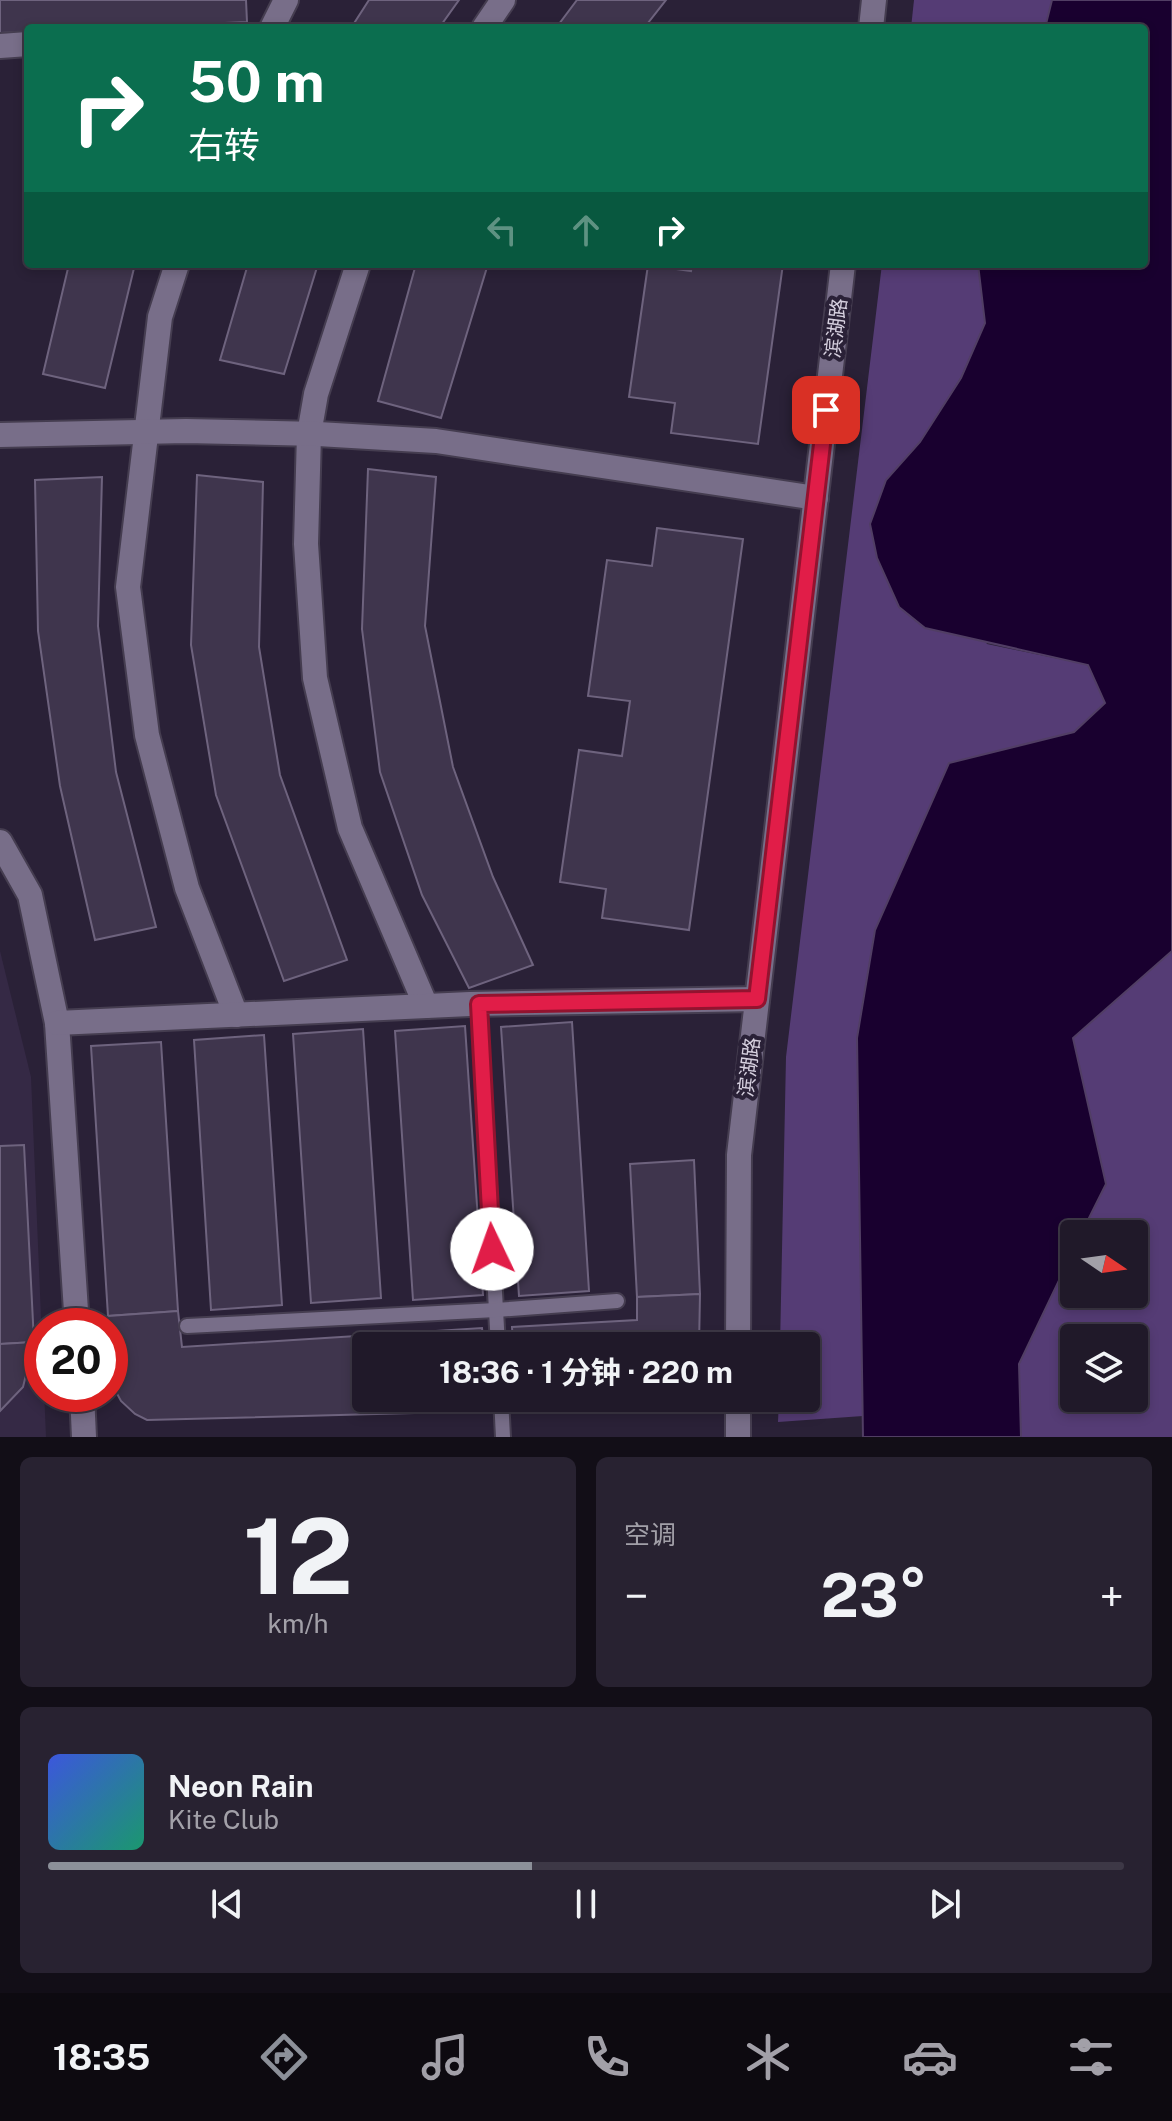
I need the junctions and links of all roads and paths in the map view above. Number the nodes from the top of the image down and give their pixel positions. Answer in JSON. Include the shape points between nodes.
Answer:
{"nodes":[{"id":1,"x":286,"y":0,"type":"edge"},
{"id":2,"x":503,"y":0,"type":"edge"},
{"id":3,"x":874,"y":0,"type":"edge"},
{"id":4,"x":274,"y":24,"type":"edge"},
{"id":5,"x":487,"y":24,"type":"edge"},
{"id":6,"x":871,"y":24,"type":"edge"},
{"id":7,"x":24,"y":44,"type":"edge"},
{"id":8,"x":0,"y":46,"type":"edge"},
{"id":9,"x":176,"y":268,"type":"edge"},
{"id":10,"x":357,"y":268,"type":"edge"},
{"id":11,"x":843,"y":268,"type":"edge"},
{"id":12,"x":145,"y":432,"type":"junction"},
{"id":13,"x":309,"y":434,"type":"junction"},
{"id":14,"x":0,"y":435,"type":"edge"},
{"id":15,"x":816,"y":498,"type":"junction"},
{"id":16,"x":0,"y":842,"type":"edge"},
{"id":17,"x":757,"y":999,"type":"junction"},
{"id":18,"x":479,"y":1004,"type":"junction"},
{"id":19,"x":426,"y":1006,"type":"junction"},
{"id":20,"x":236,"y":1015,"type":"junction"},
{"id":21,"x":57,"y":1023,"type":"junction"},
{"id":22,"x":617,"y":1301,"type":"dead end"},
{"id":23,"x":76,"y":1308,"type":"edge"},
{"id":24,"x":496,"y":1310,"type":"junction"},
{"id":25,"x":187,"y":1326,"type":"dead end"},
{"id":26,"x":497,"y":1332,"type":"edge"},
{"id":27,"x":738,"y":1332,"type":"edge"},
{"id":28,"x":83,"y":1412,"type":"edge"},
{"id":29,"x":502,"y":1412,"type":"edge"},
{"id":30,"x":738,"y":1412,"type":"edge"},
{"id":31,"x":84,"y":1437,"type":"edge"},
{"id":32,"x":503,"y":1437,"type":"edge"},
{"id":33,"x":738,"y":1437,"type":"edge"}],
"edges":[{"from":1,"to":4,"type":"street"},
{"from":2,"to":5,"type":"street"},
{"from":3,"to":6,"type":"street"},
{"from":7,"to":8,"type":"street"},
{"from":9,"to":12,"type":"street","via":[[160,317]]},
{"from":10,"to":13,"type":"street","via":[[316,394]]},
{"from":11,"to":15,"type":"street","name":"滨湖路"},
{"from":12,"to":13,"type":"street"},
{"from":12,"to":14,"type":"street"},
{"from":12,"to":20,"type":"street","via":[[128,587],[147,735],[187,888]]},
{"from":13,"to":15,"type":"street","via":[[436,441]]},
{"from":13,"to":19,"type":"street","via":[[306,544],[315,678],[350,828]]},
{"from":15,"to":17,"type":"street","name":"滨湖路"},
{"from":16,"to":21,"type":"street","via":[[30,895]]},
{"from":17,"to":18,"type":"street"},
{"from":17,"to":27,"type":"street","name":"滨湖路","via":[[739,1155]]},
{"from":18,"to":19,"type":"street"},
{"from":18,"to":24,"type":"lane"},
{"from":19,"to":20,"type":"street"},
{"from":20,"to":21,"type":"street"},
{"from":21,"to":23,"type":"street"},
{"from":22,"to":24,"type":"lane"},
{"from":24,"to":25,"type":"lane"},
{"from":24,"to":26,"type":"lane"},
{"from":28,"to":31,"type":"street"},
{"from":29,"to":32,"type":"lane"},
{"from":30,"to":33,"type":"street"}]}
